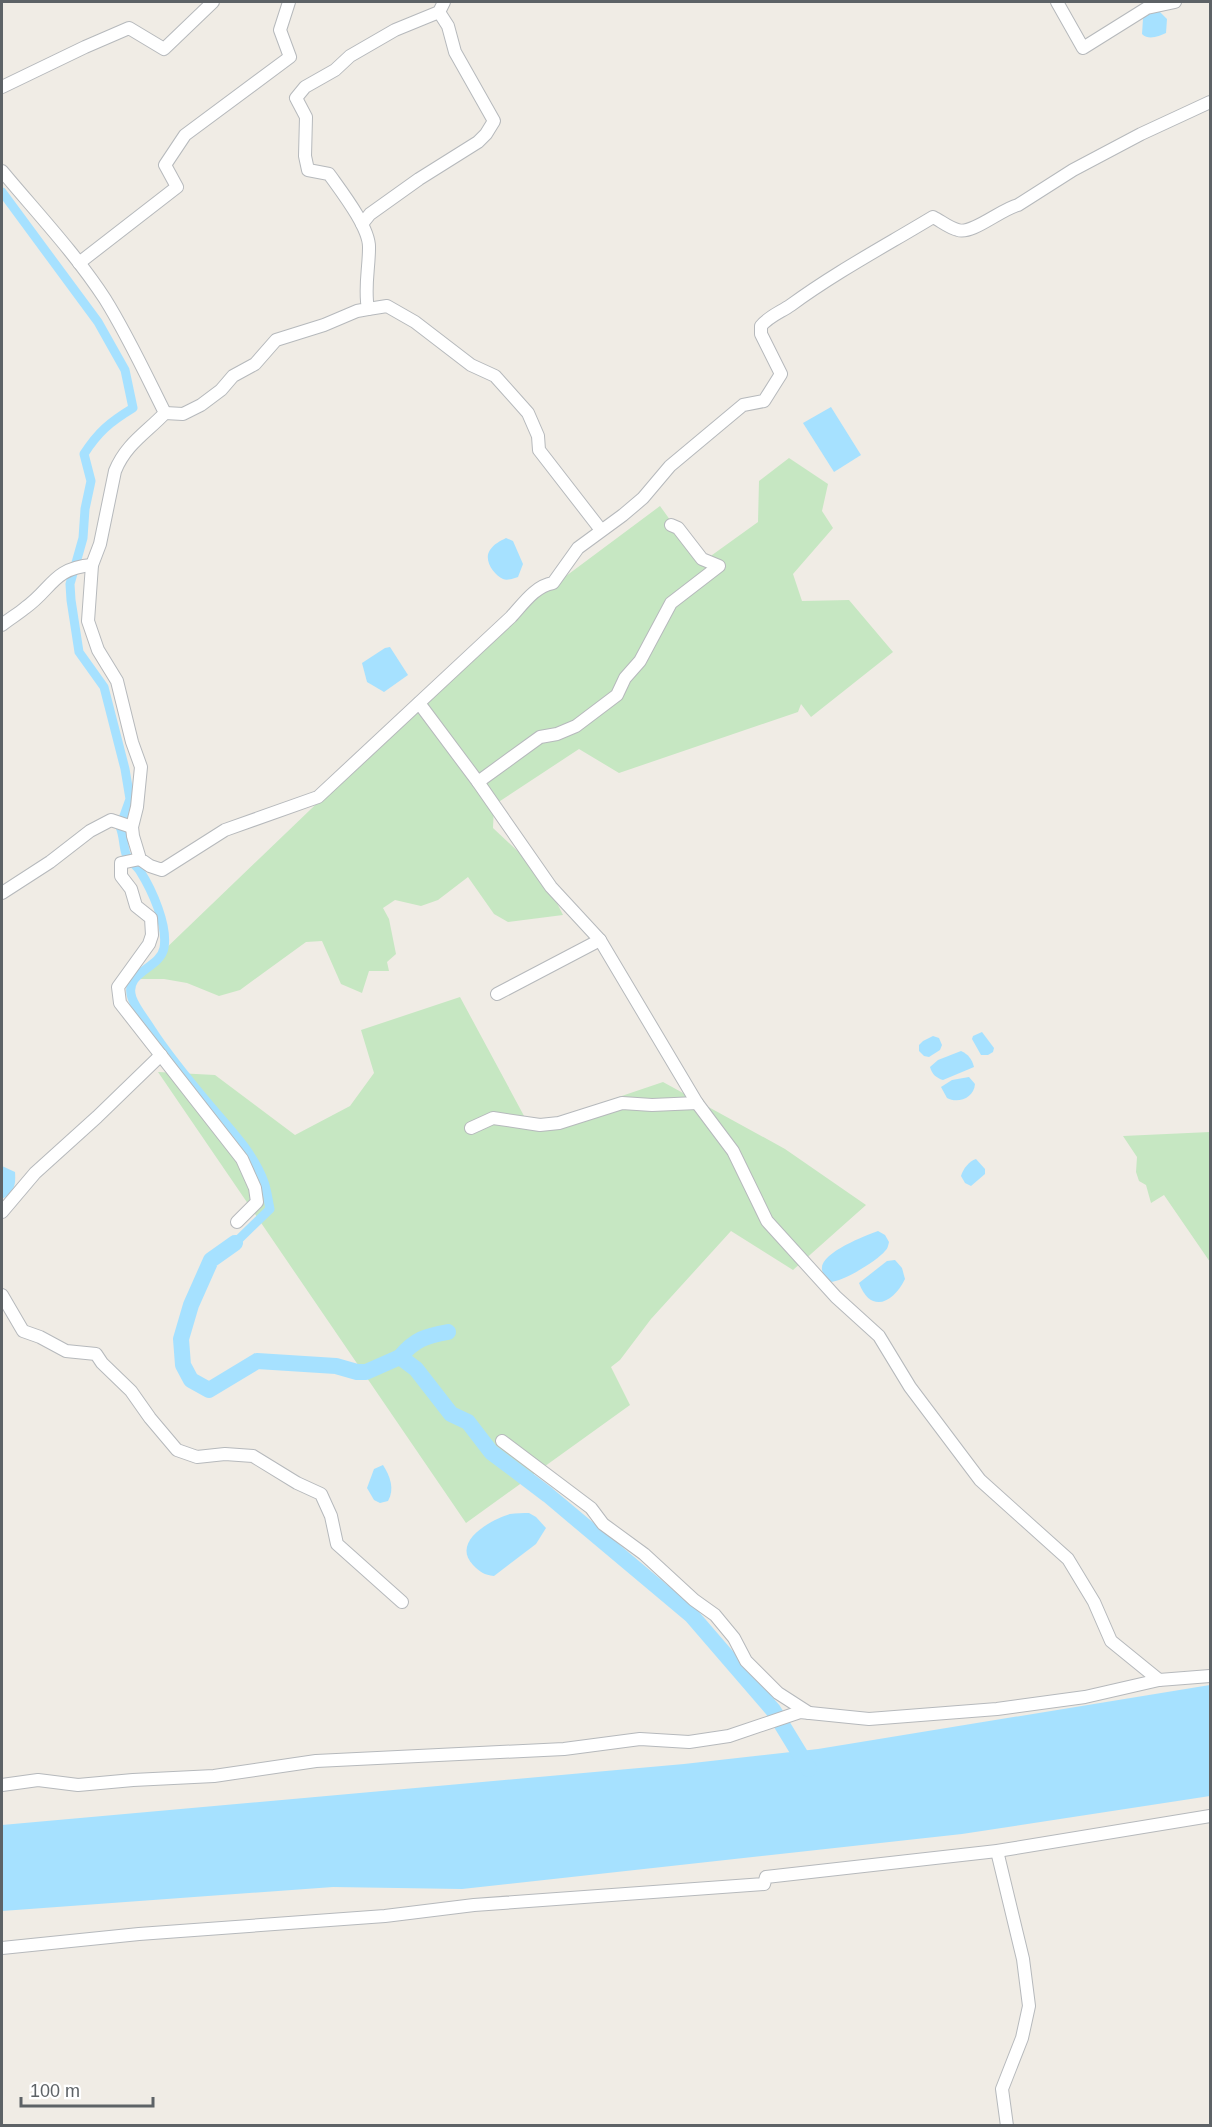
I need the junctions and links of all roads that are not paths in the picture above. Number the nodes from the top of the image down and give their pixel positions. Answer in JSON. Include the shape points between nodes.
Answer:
{"nodes":[{"id":1,"x":213,"y":2,"type":"edge"},
{"id":2,"x":288,"y":2,"type":"edge"},
{"id":3,"x":1057,"y":2,"type":"edge"},
{"id":4,"x":1175,"y":2,"type":"edge"},
{"id":5,"x":441,"y":7,"type":"edge"},
{"id":6,"x":2,"y":87,"type":"edge"},
{"id":7,"x":1210,"y":102,"type":"edge"},
{"id":8,"x":2,"y":171,"type":"edge"},
{"id":9,"x":362,"y":224,"type":"junction"},
{"id":10,"x":79,"y":263,"type":"junction"},
{"id":11,"x":368,"y":309,"type":"junction"},
{"id":12,"x":165,"y":413,"type":"junction"},
{"id":13,"x":671,"y":525,"type":"dead end"},
{"id":14,"x":601,"y":530,"type":"junction"},
{"id":15,"x":89,"y":565,"type":"junction"},
{"id":16,"x":2,"y":625,"type":"edge"},
{"id":17,"x":419,"y":703,"type":"junction"},
{"id":18,"x":478,"y":782,"type":"junction"},
{"id":19,"x":132,"y":827,"type":"junction"},
{"id":20,"x":140,"y":859,"type":"junction"},
{"id":21,"x":2,"y":893,"type":"edge"},
{"id":22,"x":600,"y":940,"type":"junction"},
{"id":23,"x":497,"y":994,"type":"dead end"},
{"id":24,"x":161,"y":1055,"type":"junction"},
{"id":25,"x":697,"y":1103,"type":"junction"},
{"id":26,"x":471,"y":1128,"type":"dead end"},
{"id":27,"x":2,"y":1212,"type":"edge"},
{"id":28,"x":237,"y":1222,"type":"dead end"},
{"id":29,"x":2,"y":1295,"type":"edge"},
{"id":30,"x":502,"y":1441,"type":"dead end"},
{"id":31,"x":402,"y":1602,"type":"dead end"},
{"id":32,"x":1210,"y":1676,"type":"edge"},
{"id":33,"x":1159,"y":1680,"type":"junction"},
{"id":34,"x":805,"y":1713,"type":"junction"},
{"id":35,"x":2,"y":1785,"type":"edge"},
{"id":36,"x":1210,"y":1816,"type":"edge"},
{"id":37,"x":997,"y":1851,"type":"junction"},
{"id":38,"x":2,"y":1948,"type":"edge"},
{"id":39,"x":1007,"y":2126,"type":"edge"}],
"edges":[{"from":1,"to":6,"type":"street","via":[[164,49],[129,28]]},
{"from":2,"to":10,"type":"street","via":[[280,30],[290,57],[185,135],[165,165],[177,187]]},
{"from":3,"to":4,"type":"street","via":[[1083,48],[1147,8]]},
{"from":5,"to":9,"type":"street","via":[[455,52],[494,121],[478,142],[419,179]]},
{"from":5,"to":9,"type":"street","via":[[350,56],[335,70],[304,87],[296,98],[306,117],[308,170],[329,174]]},
{"from":7,"to":14,"type":"street","via":[[1073,170],[969,230],[958,231],[933,217],[828,278],[766,320],[760,326],[761,334],[781,374],[764,401],[743,405],[670,466],[643,498]]},
{"from":8,"to":10,"type":"street"},
{"from":9,"to":11,"type":"street","via":[[370,246]]},
{"from":10,"to":12,"type":"street","via":[[105,299]]},
{"from":11,"to":12,"type":"street","via":[[276,340],[255,364],[233,376],[201,405],[183,414]]},
{"from":11,"to":14,"type":"street","via":[[387,306],[415,322],[471,365],[495,376],[528,413],[538,436],[539,450]]},
{"from":12,"to":15,"type":"street","via":[[133,441],[119,462],[100,544]]},
{"from":13,"to":18,"type":"street","via":[[678,528],[702,559],[719,566],[671,603],[617,695],[576,726],[540,737]]},
{"from":14,"to":17,"type":"street","via":[[578,548],[554,583],[537,590]]},
{"from":15,"to":16,"type":"street","via":[[66,570],[54,578],[25,609]]},
{"from":15,"to":19,"type":"street","via":[[88,621],[98,650],[117,681],[141,767]]},
{"from":17,"to":18,"type":"street"},
{"from":17,"to":20,"type":"street","via":[[318,797],[225,830],[162,870]]},
{"from":18,"to":22,"type":"street","via":[[551,887]]},
{"from":19,"to":20,"type":"street"},
{"from":19,"to":21,"type":"street","via":[[111,820]]},
{"from":20,"to":24,"type":"street","via":[[121,863],[121,876],[136,906],[151,918],[152,935],[118,987],[120,1003]]},
{"from":22,"to":23,"type":"street"},
{"from":22,"to":25,"type":"street"},
{"from":24,"to":27,"type":"street","via":[[35,1173]]},
{"from":24,"to":28,"type":"street","via":[[242,1159],[257,1202]]},
{"from":25,"to":26,"type":"street","via":[[622,1103],[560,1123],[540,1125],[493,1118]]},
{"from":25,"to":33,"type":"street","via":[[733,1151],[767,1221],[836,1297],[879,1336],[905,1380],[980,1480],[1068,1559],[1094,1602],[1111,1641]]},
{"from":29,"to":31,"type":"street","via":[[23,1331],[66,1351],[96,1354],[177,1450],[197,1457],[253,1456],[321,1494],[338,1544]]},
{"from":30,"to":34,"type":"street","via":[[591,1508],[603,1524],[716,1615],[746,1661]]},
{"from":32,"to":33,"type":"street"},
{"from":33,"to":34,"type":"street","via":[[1085,1697],[997,1709],[868,1719]]},
{"from":34,"to":35,"type":"street","via":[[729,1736],[688,1742],[640,1739],[564,1749],[316,1761],[214,1776],[78,1785],[38,1780]]},
{"from":36,"to":37,"type":"street"},
{"from":37,"to":38,"type":"street","via":[[766,1876],[764,1884],[474,1905]]},
{"from":37,"to":39,"type":"street","via":[[1023,1959],[1029,2006],[1022,2038],[1002,2089]]}]}
